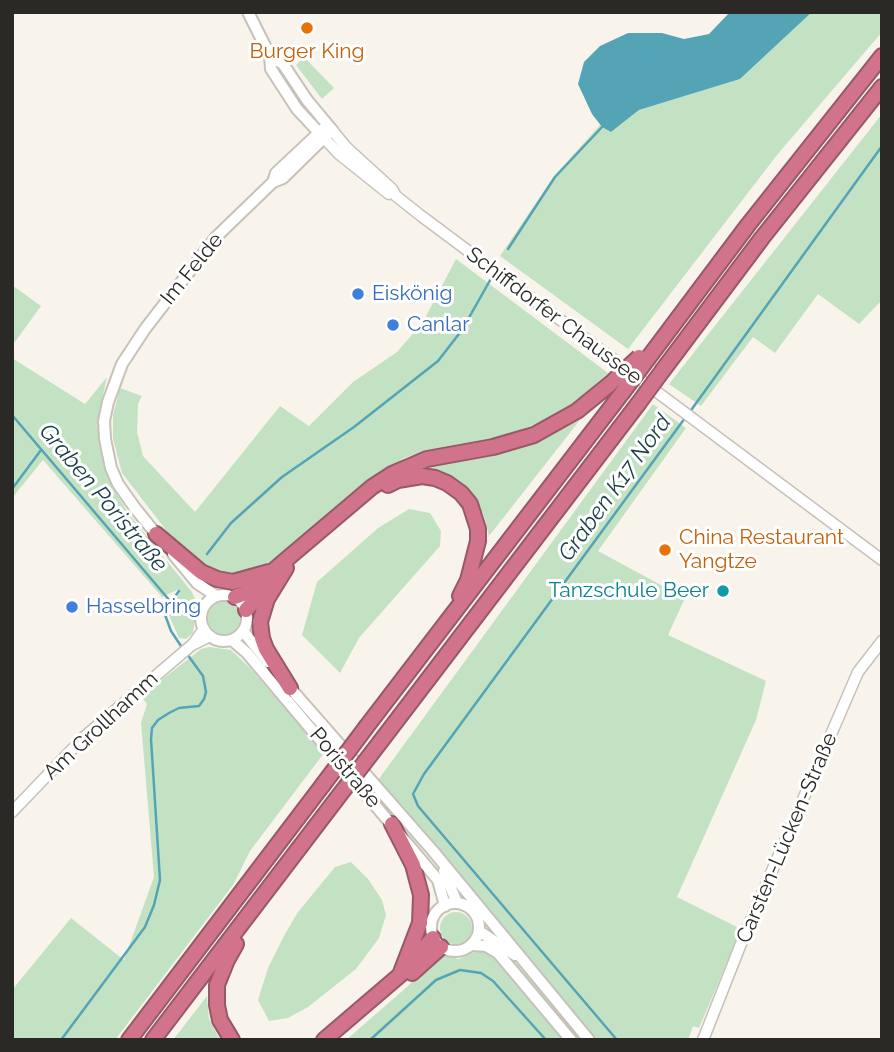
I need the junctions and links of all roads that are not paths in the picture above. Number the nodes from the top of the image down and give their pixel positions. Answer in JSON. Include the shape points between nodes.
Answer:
{"nodes":[{"id":1,"x":248,"y":12,"type":"edge"},
{"id":2,"x":882,"y":56,"type":"edge"},
{"id":3,"x":882,"y":87,"type":"edge"},
{"id":4,"x":326,"y":131,"type":"junction"},
{"id":5,"x":616,"y":388,"type":"junction"},
{"id":6,"x":156,"y":534,"type":"junction"},
{"id":7,"x":882,"y":560,"type":"edge"},
{"id":8,"x":281,"y":568,"type":"junction"},
{"id":9,"x":197,"y":583,"type":"junction"},
{"id":10,"x":216,"y":596,"type":"junction"},
{"id":11,"x":235,"y":597,"type":"junction"},
{"id":12,"x":205,"y":604,"type":"junction"},
{"id":13,"x":246,"y":610,"type":"junction"},
{"id":14,"x":447,"y":622,"type":"junction"},
{"id":15,"x":243,"y":631,"type":"junction"},
{"id":16,"x":207,"y":633,"type":"junction"},
{"id":17,"x":232,"y":640,"type":"junction"},
{"id":18,"x":882,"y":641,"type":"edge"},
{"id":19,"x":290,"y":688,"type":"junction"},
{"id":20,"x":12,"y":812,"type":"edge"},
{"id":21,"x":392,"y":824,"type":"junction"},
{"id":22,"x":433,"y":851,"type":"junction"},
{"id":23,"x":267,"y":891,"type":"junction"},
{"id":24,"x":457,"y":903,"type":"junction"},
{"id":25,"x":445,"y":906,"type":"junction"},
{"id":26,"x":479,"y":931,"type":"junction"},
{"id":27,"x":437,"y":943,"type":"junction"},
{"id":28,"x":472,"y":945,"type":"junction"},
{"id":29,"x":528,"y":965,"type":"junction"},
{"id":30,"x":400,"y":975,"type":"junction"},
{"id":31,"x":129,"y":1040,"type":"edge"},
{"id":32,"x":153,"y":1040,"type":"edge"},
{"id":33,"x":232,"y":1040,"type":"edge"},
{"id":34,"x":324,"y":1040,"type":"edge"},
{"id":35,"x":333,"y":1040,"type":"edge"},
{"id":36,"x":571,"y":1040,"type":"edge"},
{"id":37,"x":589,"y":1040,"type":"edge"},
{"id":38,"x":703,"y":1040,"type":"edge"}],
"edges":[{"from":1,"to":4,"type":"main road","name":"Schiffdorfer Chaussee","via":[[270,55],[283,64]]},
{"from":2,"to":5,"type":"highway","bridge":true,"via":[[691,300]]},
{"from":3,"to":23,"type":"highway","bridge":true,"via":[[762,238]]},
{"from":4,"to":6,"type":"main road","name":"Im Felde","via":[[283,178],[273,182],[216,237],[121,363],[104,421],[107,455],[118,484]]},
{"from":4,"to":7,"type":"street","name":"Schiffdorfer Chaussee","via":[[339,154],[389,194]]},
{"from":5,"to":8,"type":"highway","via":[[534,435],[427,459],[392,474]]},
{"from":5,"to":14,"type":"highway"},
{"from":6,"to":8,"type":"highway","via":[[201,572],[217,579],[233,582]]},
{"from":6,"to":9,"type":"main road"},
{"from":8,"to":11,"type":"highway"},
{"from":8,"to":13,"type":"highway"},
{"from":8,"to":14,"type":"highway","via":[[373,493],[398,480],[422,475],[435,478],[461,493],[478,529],[468,580]]},
{"from":8,"to":19,"type":"highway","via":[[260,622],[266,649]]},
{"from":9,"to":10,"type":"main road"},
{"from":9,"to":12,"type":"main road"},
{"from":10,"to":11,"type":"main road"},
{"from":10,"to":12,"type":"main road"},
{"from":11,"to":13,"type":"main road"},
{"from":12,"to":16,"type":"main road","via":[[201,617]]},
{"from":13,"to":15,"type":"main road"},
{"from":14,"to":31,"type":"highway","bridge":true},
{"from":15,"to":17,"type":"main road"},
{"from":15,"to":19,"type":"main road","name":"Poristraße"},
{"from":16,"to":17,"type":"main road","via":[[220,641]]},
{"from":16,"to":20,"type":"street","name":"Am Grollhamm","via":[[92,730]]},
{"from":17,"to":21,"type":"main road","name":"Poristraße"},
{"from":18,"to":38,"type":"street","name":"Carsten-Lücken-Straße","via":[[858,672]]},
{"from":19,"to":22,"type":"main road","name":"Poristraße"},
{"from":21,"to":25,"type":"main road","name":"Poristraße","via":[[438,880]]},
{"from":21,"to":30,"type":"highway","via":[[413,864],[421,895],[420,923]]},
{"from":22,"to":24,"type":"main road","name":"Poristraße"},
{"from":22,"to":29,"type":"main road","name":"Poristraße"},
{"from":23,"to":32,"type":"highway"},
{"from":23,"to":33,"type":"highway","via":[[217,985],[220,1020]]},
{"from":24,"to":25,"type":"main road"},
{"from":24,"to":26,"type":"main road","name":"Poristraße","via":[[474,913]]},
{"from":25,"to":27,"type":"main road","via":[[431,923]]},
{"from":26,"to":28,"type":"main road"},
{"from":26,"to":29,"type":"main road","name":"Poristraße"},
{"from":27,"to":28,"type":"main road","via":[[454,952]]},
{"from":27,"to":30,"type":"highway"},
{"from":27,"to":35,"type":"highway"},
{"from":28,"to":36,"type":"main road","via":[[498,953]]},
{"from":29,"to":37,"type":"main road","name":"Poristraße"},
{"from":30,"to":34,"type":"highway"}]}
